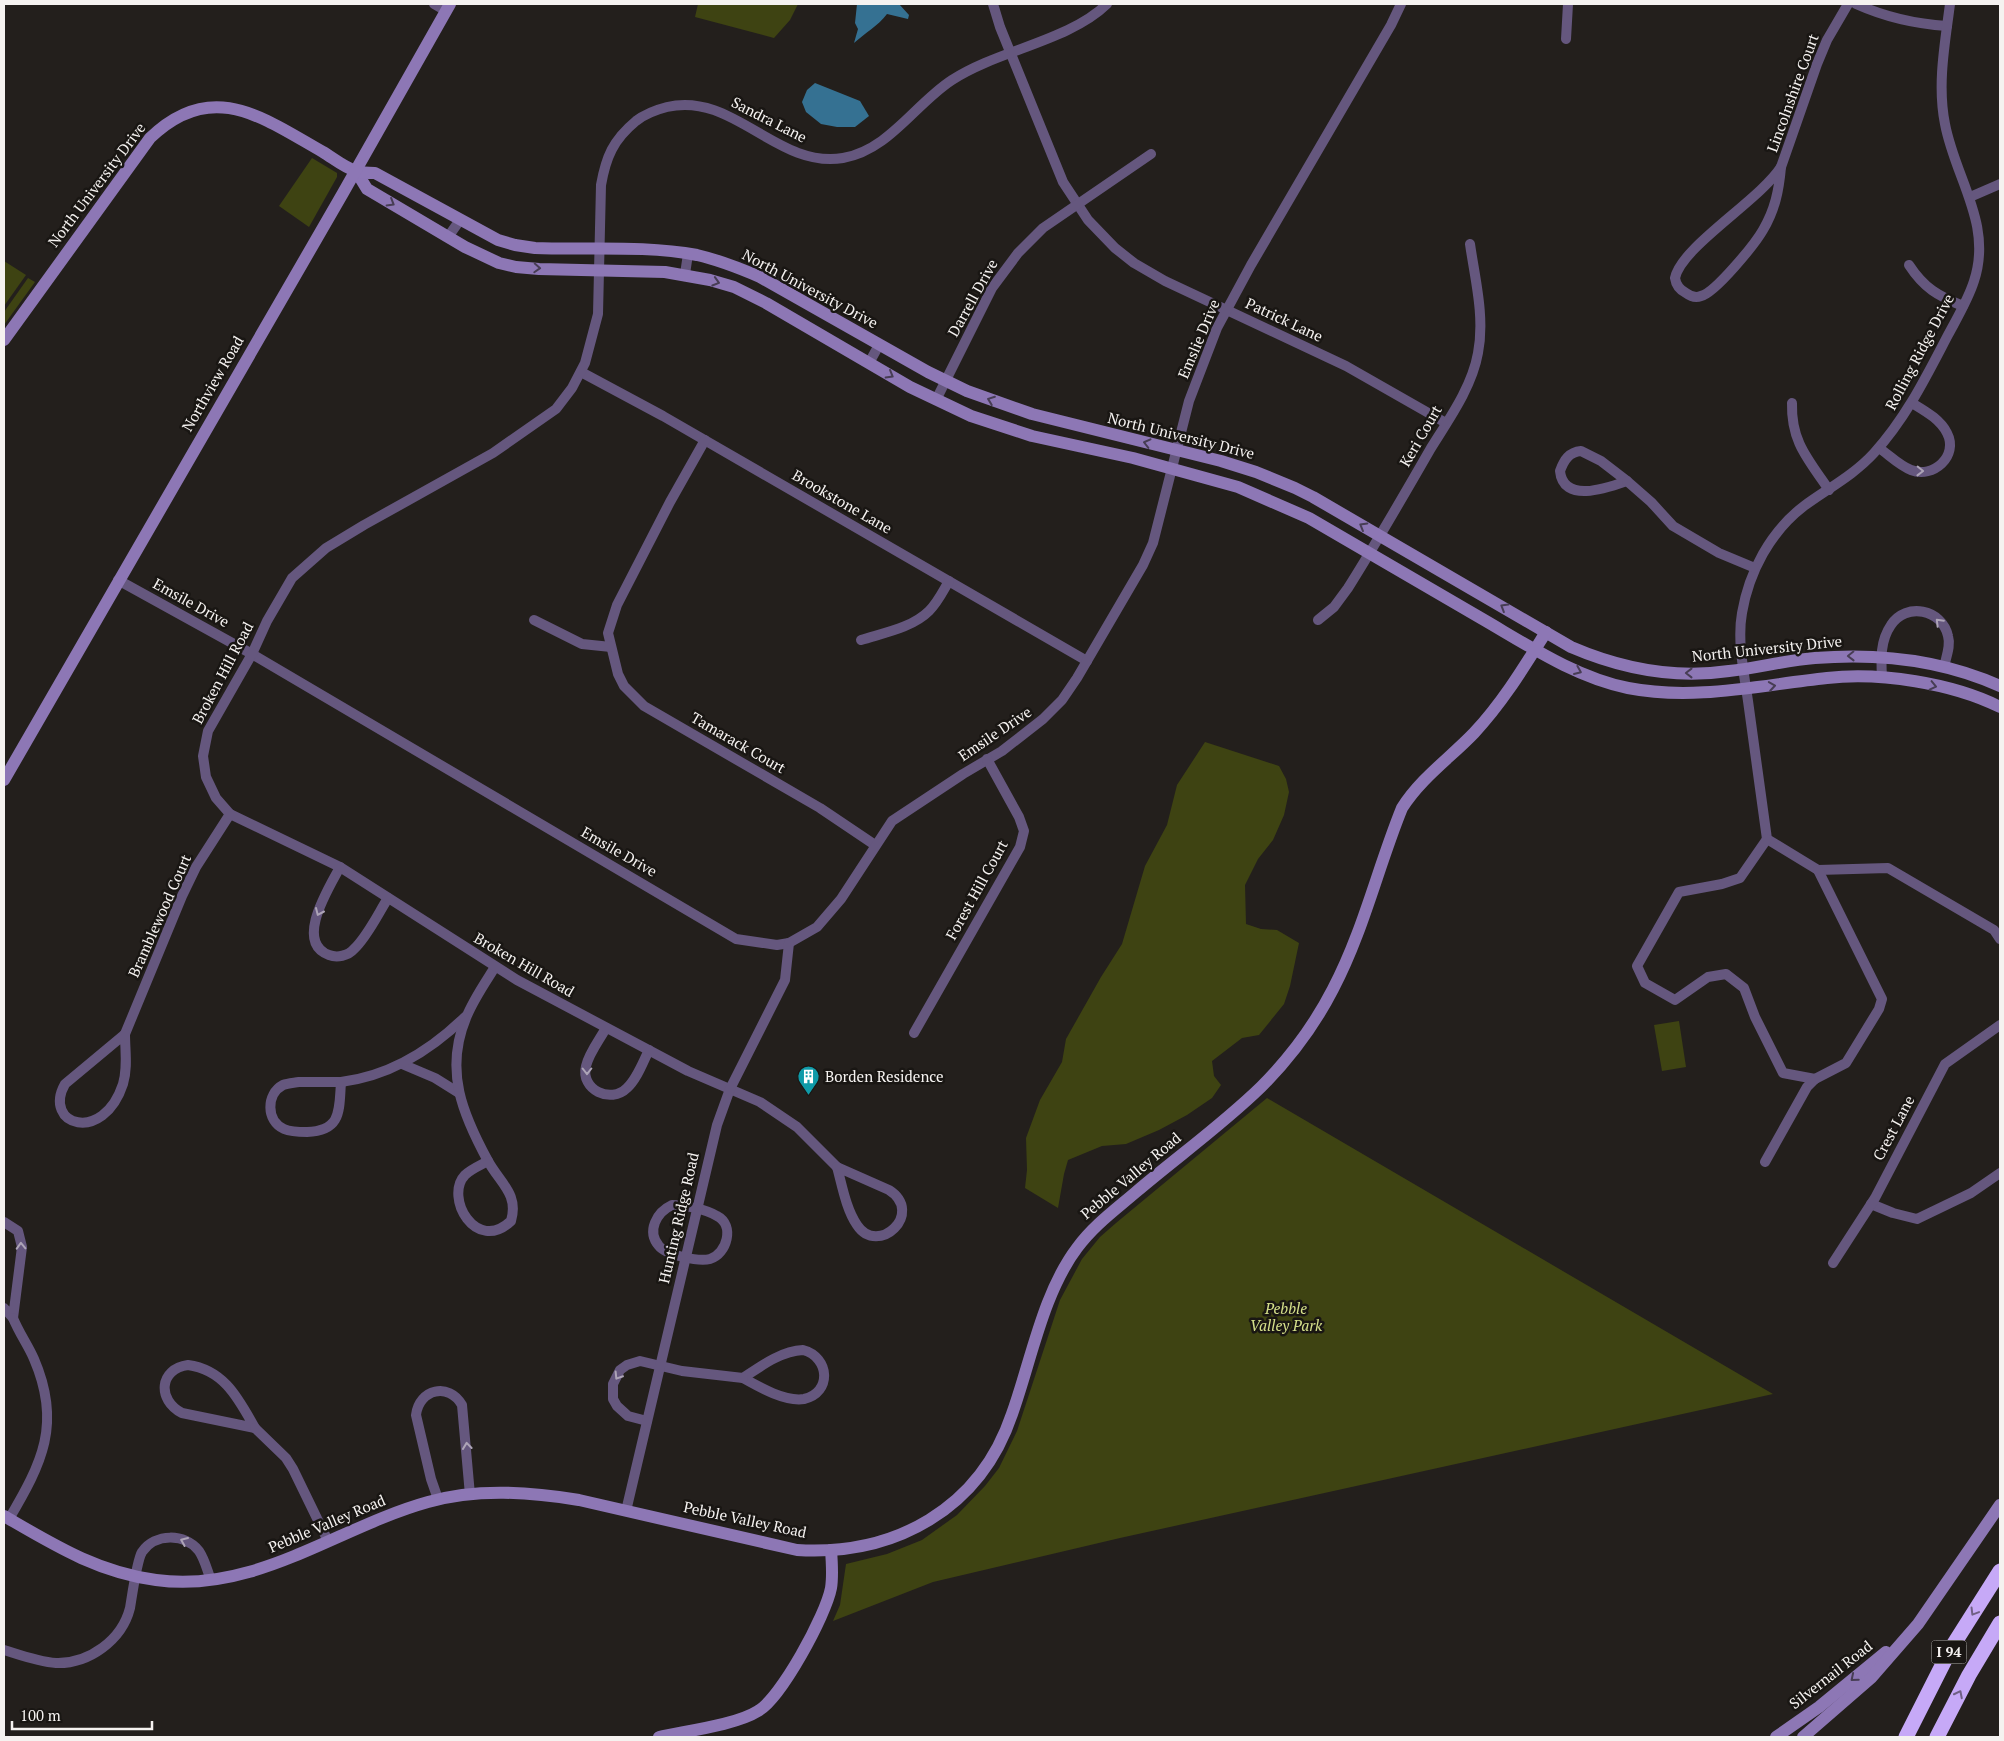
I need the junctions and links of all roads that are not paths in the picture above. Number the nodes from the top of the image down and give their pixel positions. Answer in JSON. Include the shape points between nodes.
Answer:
{"nodes":[{"id":1,"x":434,"y":4,"type":"edge"},
{"id":2,"x":993,"y":4,"type":"edge"},
{"id":3,"x":1107,"y":4,"type":"edge"},
{"id":4,"x":1401,"y":4,"type":"edge"},
{"id":5,"x":1568,"y":4,"type":"edge"},
{"id":6,"x":1848,"y":4,"type":"edge"},
{"id":7,"x":1856,"y":4,"type":"edge"},
{"id":8,"x":1950,"y":4,"type":"edge"},
{"id":9,"x":448,"y":7,"type":"edge"},
{"id":10,"x":1947,"y":26,"type":"junction"},
{"id":11,"x":1566,"y":38,"type":"dead end"},
{"id":12,"x":1010,"y":53,"type":"junction"},
{"id":13,"x":1151,"y":154,"type":"dead end"},
{"id":14,"x":1781,"y":167,"type":"junction"},
{"id":15,"x":356,"y":171,"type":"junction"},
{"id":16,"x":2000,"y":184,"type":"edge"},
{"id":17,"x":1970,"y":197,"type":"junction"},
{"id":18,"x":1077,"y":206,"type":"junction"},
{"id":19,"x":460,"y":220,"type":"junction"},
{"id":20,"x":448,"y":237,"type":"junction"},
{"id":21,"x":1470,"y":244,"type":"dead end"},
{"id":22,"x":599,"y":250,"type":"junction"},
{"id":23,"x":688,"y":254,"type":"junction"},
{"id":24,"x":1909,"y":266,"type":"dead end"},
{"id":25,"x":599,"y":270,"type":"junction"},
{"id":26,"x":685,"y":274,"type":"junction"},
{"id":27,"x":1963,"y":306,"type":"junction"},
{"id":28,"x":1226,"y":309,"type":"junction"},
{"id":29,"x":4,"y":340,"type":"edge"},
{"id":30,"x":879,"y":345,"type":"junction"},
{"id":31,"x":869,"y":363,"type":"junction"},
{"id":32,"x":580,"y":372,"type":"junction"},
{"id":33,"x":946,"y":381,"type":"junction"},
{"id":34,"x":936,"y":400,"type":"junction"},
{"id":35,"x":1792,"y":403,"type":"dead end"},
{"id":36,"x":1912,"y":403,"type":"junction"},
{"id":37,"x":1446,"y":423,"type":"junction"},
{"id":38,"x":705,"y":440,"type":"junction"},
{"id":39,"x":1879,"y":448,"type":"junction"},
{"id":40,"x":1177,"y":450,"type":"junction"},
{"id":41,"x":1172,"y":469,"type":"junction"},
{"id":42,"x":1628,"y":481,"type":"junction"},
{"id":43,"x":1829,"y":490,"type":"junction"},
{"id":44,"x":1380,"y":536,"type":"junction"},
{"id":45,"x":1370,"y":553,"type":"junction"},
{"id":46,"x":1755,"y":568,"type":"junction"},
{"id":47,"x":118,"y":580,"type":"junction"},
{"id":48,"x":949,"y":581,"type":"junction"},
{"id":49,"x":534,"y":620,"type":"dead end"},
{"id":50,"x":1318,"y":620,"type":"dead end"},
{"id":51,"x":1546,"y":632,"type":"junction"},
{"id":52,"x":861,"y":640,"type":"dead end"},
{"id":53,"x":611,"y":647,"type":"junction"},
{"id":54,"x":1535,"y":649,"type":"junction"},
{"id":55,"x":252,"y":654,"type":"junction"},
{"id":56,"x":1881,"y":657,"type":"junction"},
{"id":57,"x":1087,"y":661,"type":"junction"},
{"id":58,"x":1944,"y":667,"type":"junction"},
{"id":59,"x":1744,"y":669,"type":"junction"},
{"id":60,"x":1882,"y":678,"type":"junction"},
{"id":61,"x":2000,"y":686,"type":"edge"},
{"id":62,"x":1746,"y":689,"type":"junction"},
{"id":63,"x":1062,"y":700,"type":"joint"},
{"id":64,"x":2000,"y":707,"type":"edge"},
{"id":65,"x":987,"y":759,"type":"junction"},
{"id":66,"x":4,"y":780,"type":"edge"},
{"id":67,"x":230,"y":814,"type":"junction"},
{"id":68,"x":1767,"y":839,"type":"junction"},
{"id":69,"x":875,"y":845,"type":"junction"},
{"id":70,"x":340,"y":867,"type":"junction"},
{"id":71,"x":1818,"y":870,"type":"junction"},
{"id":72,"x":388,"y":898,"type":"junction"},
{"id":73,"x":2000,"y":939,"type":"edge"},
{"id":74,"x":789,"y":943,"type":"junction"},
{"id":75,"x":494,"y":967,"type":"junction"},
{"id":76,"x":468,"y":1014,"type":"junction"},
{"id":77,"x":2000,"y":1025,"type":"edge"},
{"id":78,"x":606,"y":1028,"type":"junction"},
{"id":79,"x":914,"y":1033,"type":"dead end"},
{"id":80,"x":125,"y":1034,"type":"junction"},
{"id":81,"x":649,"y":1050,"type":"junction"},
{"id":82,"x":402,"y":1064,"type":"junction"},
{"id":83,"x":1815,"y":1079,"type":"junction"},
{"id":84,"x":341,"y":1082,"type":"junction"},
{"id":85,"x":730,"y":1089,"type":"junction"},
{"id":86,"x":459,"y":1093,"type":"junction"},
{"id":87,"x":488,"y":1161,"type":"junction"},
{"id":88,"x":1766,"y":1162,"type":"dead end"},
{"id":89,"x":837,"y":1167,"type":"junction"},
{"id":90,"x":2000,"y":1172,"type":"edge"},
{"id":91,"x":1871,"y":1204,"type":"junction"},
{"id":92,"x":696,"y":1209,"type":"junction"},
{"id":93,"x":4,"y":1222,"type":"edge"},
{"id":94,"x":685,"y":1257,"type":"junction"},
{"id":95,"x":1833,"y":1263,"type":"dead end"},
{"id":96,"x":4,"y":1308,"type":"edge"},
{"id":97,"x":13,"y":1318,"type":"junction"},
{"id":98,"x":660,"y":1366,"type":"junction"},
{"id":99,"x":743,"y":1378,"type":"junction"},
{"id":100,"x":647,"y":1421,"type":"junction"},
{"id":101,"x":255,"y":1428,"type":"junction"},
{"id":102,"x":470,"y":1495,"type":"junction"},
{"id":103,"x":438,"y":1499,"type":"junction"},
{"id":104,"x":2000,"y":1505,"type":"edge"},
{"id":105,"x":626,"y":1511,"type":"junction"},
{"id":106,"x":7,"y":1517,"type":"edge"},
{"id":107,"x":328,"y":1541,"type":"junction"},
{"id":108,"x":831,"y":1550,"type":"junction"},
{"id":109,"x":2000,"y":1571,"type":"edge"},
{"id":110,"x":136,"y":1577,"type":"junction"},
{"id":111,"x":210,"y":1580,"type":"junction"},
{"id":112,"x":2000,"y":1623,"type":"edge"},
{"id":113,"x":1906,"y":1636,"type":"junction"},
{"id":114,"x":4,"y":1650,"type":"edge"},
{"id":115,"x":659,"y":1737,"type":"edge"},
{"id":116,"x":1776,"y":1737,"type":"edge"},
{"id":117,"x":1803,"y":1737,"type":"edge"},
{"id":118,"x":1906,"y":1737,"type":"edge"},
{"id":119,"x":1937,"y":1737,"type":"edge"}],
"edges":[{"from":1,"to":9,"type":"street"},
{"from":2,"to":12,"type":"street","name":"Patrick Lane"},
{"from":3,"to":12,"type":"street","name":"Sandra Lane","via":[[1086,20]]},
{"from":4,"to":28,"type":"street","name":"Emslie Drive"},
{"from":5,"to":11,"type":"street"},
{"from":6,"to":14,"type":"street","name":"Lincolnshire Court","via":[[1817,64]]},
{"from":7,"to":10,"type":"street","via":[[1907,21]]},
{"from":8,"to":10,"type":"street","name":"Rolling Ridge Drive"},
{"from":9,"to":15,"type":"street","name":"Northview Road"},
{"from":10,"to":17,"type":"street","name":"Rolling Ridge Drive","via":[[1941,89],[1944,122]]},
{"from":12,"to":18,"type":"street","name":"Patrick Lane","via":[[1057,170]]},
{"from":12,"to":22,"type":"street","name":"Sandra Lane","via":[[952,80],[927,98],[880,142],[864,152],[845,157],[809,157],[704,106],[674,105],[642,116],[621,135],[604,164]]},
{"from":13,"to":18,"type":"street","name":"Darrell Drive"},
{"from":14,"to":14,"type":"street","name":"Lincolnshire Court","via":[[1768,184],[1714,230],[1680,265],[1675,278],[1682,291],[1694,297],[1704,295],[1743,258],[1776,203]]},
{"from":15,"to":19,"type":"street","name":"North University Drive","via":[[376,173]]},
{"from":15,"to":20,"type":"street","name":"North University Drive","one_way":true,"via":[[367,188]]},
{"from":15,"to":29,"type":"street","name":"North University Drive","via":[[247,111],[204,108],[174,119],[142,146]]},
{"from":15,"to":47,"type":"street","name":"Northview Road"},
{"from":16,"to":17,"type":"street"},
{"from":17,"to":27,"type":"street","name":"Rolling Ridge Drive","via":[[1978,223],[1980,254],[1975,280]]},
{"from":18,"to":28,"type":"street","name":"Patrick Lane","via":[[1103,237],[1134,263]]},
{"from":18,"to":33,"type":"street","name":"Darrell Drive","via":[[1043,228],[1009,262],[992,288]]},
{"from":19,"to":20,"type":"street"},
{"from":19,"to":22,"type":"street","name":"North University Drive","via":[[514,245]]},
{"from":20,"to":25,"type":"street","name":"North University Drive","one_way":true,"via":[[482,256],[516,267]]},
{"from":21,"to":37,"type":"street","name":"Keri Court","via":[[1481,333],[1472,373]]},
{"from":22,"to":23,"type":"street","name":"North University Drive"},
{"from":22,"to":25,"type":"street","name":"Broken Hill Road"},
{"from":23,"to":26,"type":"street"},
{"from":23,"to":30,"type":"street","name":"North University Drive","via":[[731,264],[760,276]]},
{"from":24,"to":27,"type":"street","via":[[1926,287]]},
{"from":25,"to":26,"type":"street","name":"North University Drive"},
{"from":25,"to":32,"type":"street","name":"Broken Hill Road","via":[[597,321]]},
{"from":26,"to":31,"type":"street","name":"North University Drive","one_way":true,"via":[[751,295]]},
{"from":27,"to":36,"type":"street","name":"Rolling Ridge Drive"},
{"from":28,"to":37,"type":"street","name":"Patrick Lane","via":[[1346,366]]},
{"from":28,"to":40,"type":"street","name":"Emslie Drive","via":[[1190,401]]},
{"from":30,"to":31,"type":"street"},
{"from":30,"to":33,"type":"street","name":"North University Drive"},
{"from":31,"to":34,"type":"street","name":"North University Drive","one_way":true},
{"from":32,"to":38,"type":"street","name":"Brookstone Lane"},
{"from":32,"to":55,"type":"street","name":"Broken Hill Road","via":[[556,408],[493,453],[321,552],[292,578]]},
{"from":33,"to":34,"type":"street","name":"Darrell Drive"},
{"from":40,"to":33,"type":"street","name":"North University Drive","one_way":true,"via":[[1032,414]]},
{"from":34,"to":41,"type":"street","name":"North University Drive","via":[[971,416],[1032,436]]},
{"from":35,"to":43,"type":"street","via":[[1794,432],[1801,450]]},
{"from":36,"to":39,"type":"street","name":"Rolling Ridge Drive"},
{"from":39,"to":36,"type":"street","one_way":true,"via":[[1908,469],[1920,472],[1937,468],[1946,459],[1950,448],[1946,432],[1932,416]]},
{"from":37,"to":44,"type":"street","name":"Keri Court"},
{"from":38,"to":48,"type":"street","name":"Brookstone Lane"},
{"from":38,"to":53,"type":"street","name":"Tamarack Court","via":[[617,605],[608,633]]},
{"from":39,"to":43,"type":"street","name":"Rolling Ridge Drive"},
{"from":40,"to":41,"type":"street","name":"Emslie Drive"},
{"from":44,"to":40,"type":"street","name":"North University Drive","one_way":true,"via":[[1313,497],[1256,472]]},
{"from":41,"to":45,"type":"street","name":"North University Drive","via":[[1238,487],[1268,499]]},
{"from":41,"to":57,"type":"street","name":"Emslie Drive","via":[[1153,543]]},
{"from":42,"to":42,"type":"street","via":[[1601,461],[1580,451],[1568,455],[1560,471],[1564,483],[1580,492]]},
{"from":42,"to":46,"type":"street","via":[[1673,526],[1718,553]]},
{"from":43,"to":46,"type":"street","name":"Rolling Ridge Drive","via":[[1803,507],[1782,527]]},
{"from":44,"to":45,"type":"street","name":"Keri Court"},
{"from":51,"to":44,"type":"street","name":"North University Drive","one_way":true},
{"from":45,"to":50,"type":"street","name":"Keri Court","via":[[1342,598]]},
{"from":45,"to":54,"type":"street","name":"North University Drive"},
{"from":46,"to":59,"type":"street","name":"Rolling Ridge Drive","via":[[1742,614]]},
{"from":47,"to":55,"type":"street","name":"Emsile Drive"},
{"from":47,"to":66,"type":"street","name":"Northview Road"},
{"from":48,"to":52,"type":"street","via":[[934,605],[918,619],[904,627]]},
{"from":48,"to":57,"type":"street","name":"Brookstone Lane"},
{"from":49,"to":53,"type":"street","via":[[582,644]]},
{"from":51,"to":54,"type":"street","name":"Pebble Valley Road"},
{"from":59,"to":51,"type":"street","name":"North University Drive","one_way":true,"via":[[1702,674],[1637,669],[1599,659]]},
{"from":53,"to":69,"type":"street","name":"Tamarack Court","via":[[624,686],[644,706],[820,808]]},
{"from":54,"to":62,"type":"street","name":"North University Drive","one_way":true,"via":[[1603,682],[1629,688],[1682,693]]},
{"from":54,"to":108,"type":"street","name":"Pebble Valley Road","via":[[1474,732],[1412,793],[1402,808],[1347,960],[1308,1032],[1293,1052],[1243,1104],[1099,1222],[1065,1264],[1049,1300],[1004,1434],[981,1474],[959,1498],[920,1526],[872,1544]]},
{"from":55,"to":67,"type":"street","name":"Broken Hill Road","via":[[208,731],[204,744],[203,756],[210,788]]},
{"from":55,"to":74,"type":"street","name":"Emsile Drive","via":[[736,939],[777,945]]},
{"from":56,"to":58,"type":"street","name":"North University Drive"},
{"from":58,"to":56,"type":"street","one_way":true,"via":[[1949,636],[1944,625],[1937,618],[1918,610],[1895,619],[1886,633]]},
{"from":56,"to":59,"type":"street","name":"North University Drive","one_way":true,"via":[[1814,658]]},
{"from":56,"to":60,"type":"street"},
{"from":57,"to":63,"type":"street","name":"Emslie Drive"},
{"from":58,"to":61,"type":"street","name":"North University Drive"},
{"from":59,"to":62,"type":"street","name":"Rolling Ridge Drive"},
{"from":62,"to":60,"type":"street","name":"North University Drive","one_way":true,"via":[[1829,678]]},
{"from":60,"to":64,"type":"street","name":"North University Drive","one_way":true,"via":[[1946,688]]},
{"from":62,"to":68,"type":"street"},
{"from":63,"to":65,"type":"street","name":"Emsile Drive","via":[[1043,719]]},
{"from":65,"to":69,"type":"street","name":"Emsile Drive","via":[[892,821]]},
{"from":65,"to":79,"type":"street","name":"Forest Hill Court","via":[[1019,817],[1024,831],[1020,847]]},
{"from":67,"to":70,"type":"street","name":"Broken Hill Road"},
{"from":67,"to":80,"type":"street","name":"Bramblewood Court","via":[[208,846],[186,889]]},
{"from":68,"to":71,"type":"street"},
{"from":68,"to":83,"type":"street","via":[[1740,878],[1679,892],[1637,966],[1645,983],[1674,1000],[1708,977],[1726,974],[1744,988],[1783,1073]]},
{"from":69,"to":74,"type":"street","name":"Emsile Drive","via":[[840,899],[817,927]]},
{"from":70,"to":72,"type":"street","name":"Broken Hill Road"},
{"from":70,"to":72,"type":"street","one_way":true,"via":[[313,929],[314,940],[321,951],[333,956],[351,952]]},
{"from":71,"to":73,"type":"street","via":[[1888,868],[1994,930]]},
{"from":71,"to":83,"type":"street","via":[[1882,999],[1846,1063]]},
{"from":72,"to":75,"type":"street","name":"Broken Hill Road"},
{"from":74,"to":85,"type":"street","name":"Hunting Ridge Road","via":[[785,980]]},
{"from":75,"to":76,"type":"street"},
{"from":75,"to":78,"type":"street","name":"Broken Hill Road"},
{"from":76,"to":82,"type":"street","via":[[431,1046]]},
{"from":76,"to":86,"type":"street","via":[[457,1056]]},
{"from":77,"to":91,"type":"street","name":"Crest Lane","via":[[1945,1064]]},
{"from":78,"to":81,"type":"street","name":"Broken Hill Road"},
{"from":78,"to":81,"type":"street","one_way":true,"via":[[586,1066],[588,1082],[598,1093],[608,1096],[627,1088]]},
{"from":80,"to":80,"type":"street","name":"Bramblewood Court","via":[[65,1084],[60,1092],[60,1106],[73,1120],[94,1121],[112,1105],[124,1079]]},
{"from":81,"to":85,"type":"street","name":"Broken Hill Road"},
{"from":82,"to":84,"type":"street","via":[[366,1078]]},
{"from":82,"to":86,"type":"street"},
{"from":83,"to":88,"type":"street","via":[[1807,1087]]},
{"from":84,"to":84,"type":"street","via":[[283,1085],[271,1099],[271,1114],[279,1126],[290,1131],[328,1128],[337,1118]]},
{"from":85,"to":89,"type":"street","name":"Broken Hill Road","via":[[780,1114]]},
{"from":85,"to":92,"type":"street","name":"Hunting Ridge Road","via":[[712,1142]]},
{"from":86,"to":87,"type":"street","via":[[471,1129]]},
{"from":87,"to":87,"type":"street","via":[[465,1175],[458,1185],[457,1196],[473,1226],[492,1232],[511,1221],[514,1204]]},
{"from":89,"to":89,"type":"street","via":[[858,1227],[879,1236],[894,1229],[902,1211],[896,1196]]},
{"from":90,"to":91,"type":"street","via":[[1971,1194],[1917,1219]]},
{"from":91,"to":95,"type":"street","name":"Crest Lane"},
{"from":92,"to":94,"type":"street","name":"Hunting Ridge Road"},
{"from":92,"to":94,"type":"street","via":[[720,1218],[727,1231],[727,1241],[719,1254],[711,1258]]},
{"from":92,"to":94,"type":"street","via":[[672,1205],[662,1211],[654,1223],[653,1234],[658,1246]]},
{"from":97,"to":93,"type":"street","one_way":true,"via":[[22,1240],[18,1231]]},
{"from":94,"to":98,"type":"street","name":"Hunting Ridge Road"},
{"from":96,"to":97,"type":"street"},
{"from":97,"to":106,"type":"street","via":[[43,1384],[47,1425],[41,1458],[32,1479]]},
{"from":98,"to":99,"type":"street"},
{"from":98,"to":100,"type":"street","name":"Hunting Ridge Road"},
{"from":98,"to":100,"type":"street","one_way":true,"via":[[634,1362],[620,1370],[613,1384],[617,1406],[628,1416]]},
{"from":99,"to":99,"type":"street","via":[[770,1392],[802,1399],[819,1390],[825,1373],[815,1354],[803,1350],[766,1363]]},
{"from":100,"to":105,"type":"street","name":"Hunting Ridge Road"},
{"from":101,"to":101,"type":"street","via":[[233,1391],[214,1374],[188,1366],[177,1368],[169,1375],[164,1393],[173,1409]]},
{"from":101,"to":107,"type":"street","via":[[293,1468]]},
{"from":102,"to":103,"type":"street","name":"Pebble Valley Road"},
{"from":102,"to":103,"type":"street","one_way":true,"via":[[462,1406],[456,1396],[438,1390],[427,1394],[416,1409]]},
{"from":102,"to":105,"type":"street","name":"Pebble Valley Road","via":[[548,1495]]},
{"from":103,"to":107,"type":"street","name":"Pebble Valley Road"},
{"from":104,"to":113,"type":"street","name":"Silvernail Road","via":[[1938,1598]]},
{"from":105,"to":108,"type":"street","name":"Pebble Valley Road","via":[[780,1547]]},
{"from":106,"to":110,"type":"street","name":"Pebble Valley Road","via":[[88,1562]]},
{"from":107,"to":111,"type":"street","name":"Pebble Valley Road","via":[[254,1572]]},
{"from":108,"to":115,"type":"street","via":[[833,1573],[819,1622],[780,1689],[767,1704],[747,1716]]},
{"from":109,"to":118,"type":"highway","number":"I 94","one_way":true,"via":[[1950,1650]]},
{"from":110,"to":111,"type":"street","name":"Pebble Valley Road","via":[[168,1582]]},
{"from":111,"to":110,"type":"street","one_way":true,"via":[[202,1558],[192,1545],[185,1540],[170,1538],[156,1541],[143,1551]]},
{"from":110,"to":114,"type":"street","via":[[128,1616],[121,1629],[95,1653],[57,1663]]},
{"from":119,"to":112,"type":"highway","number":"I 94","one_way":true},
{"from":113,"to":116,"type":"street","name":"Silvernail Road","one_way":true,"via":[[1820,1707]]},
{"from":113,"to":117,"type":"street","name":"Silvernail Road","via":[[1871,1678]]}]}
